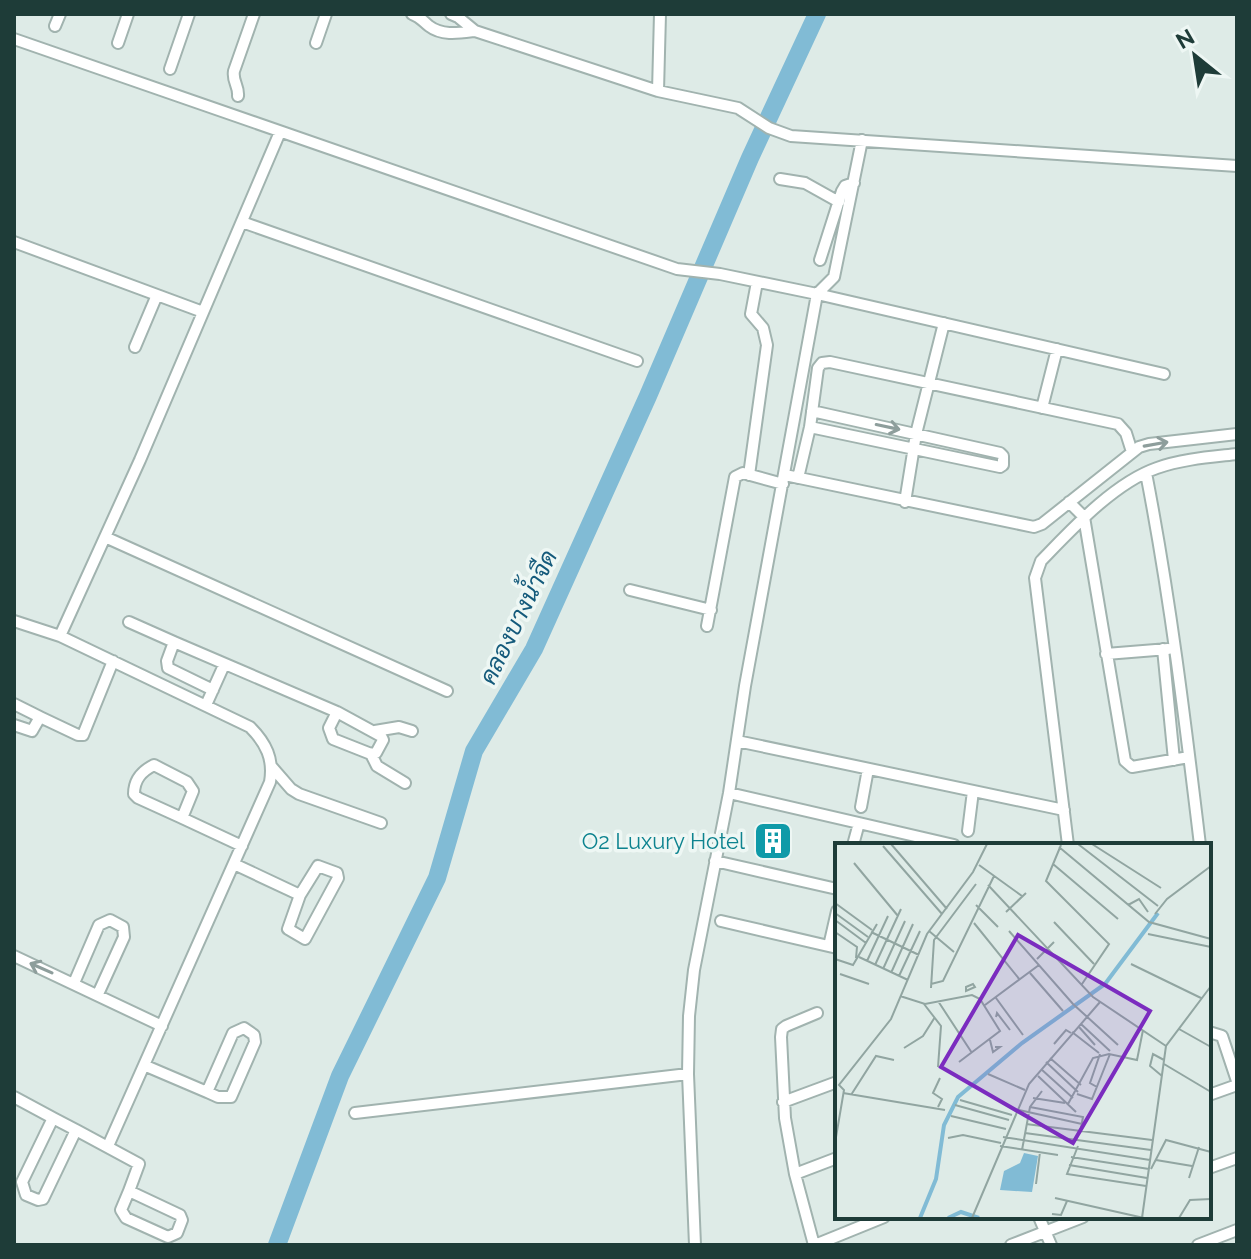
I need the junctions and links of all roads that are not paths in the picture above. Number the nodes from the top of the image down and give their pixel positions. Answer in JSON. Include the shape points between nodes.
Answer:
{"nodes":[{"id":1,"x":60,"y":14,"type":"edge"},
{"id":2,"x":128,"y":14,"type":"edge"},
{"id":3,"x":189,"y":14,"type":"edge"},
{"id":4,"x":254,"y":14,"type":"edge"},
{"id":5,"x":326,"y":14,"type":"edge"},
{"id":6,"x":451,"y":14,"type":"edge"},
{"id":7,"x":660,"y":14,"type":"edge"},
{"id":8,"x":421,"y":15,"type":"edge"},
{"id":9,"x":55,"y":26,"type":"dead end"},
{"id":10,"x":475,"y":31,"type":"junction"},
{"id":11,"x":14,"y":39,"type":"edge"},
{"id":12,"x":118,"y":43,"type":"dead end"},
{"id":13,"x":316,"y":43,"type":"dead end"},
{"id":14,"x":170,"y":69,"type":"dead end"},
{"id":15,"x":658,"y":91,"type":"junction"},
{"id":16,"x":238,"y":96,"type":"dead end"},
{"id":17,"x":280,"y":132,"type":"junction"},
{"id":18,"x":862,"y":140,"type":"junction"},
{"id":19,"x":1237,"y":166,"type":"edge"},
{"id":20,"x":780,"y":179,"type":"dead end"},
{"id":21,"x":854,"y":183,"type":"junction"},
{"id":22,"x":839,"y":202,"type":"junction"},
{"id":23,"x":242,"y":222,"type":"junction"},
{"id":24,"x":14,"y":242,"type":"edge"},
{"id":25,"x":820,"y":260,"type":"dead end"},
{"id":26,"x":757,"y":282,"type":"junction"},
{"id":27,"x":818,"y":293,"type":"junction"},
{"id":28,"x":157,"y":295,"type":"junction"},
{"id":29,"x":203,"y":312,"type":"junction"},
{"id":30,"x":944,"y":323,"type":"junction"},
{"id":31,"x":135,"y":347,"type":"dead end"},
{"id":32,"x":1057,"y":349,"type":"junction"},
{"id":33,"x":637,"y":361,"type":"dead end"},
{"id":34,"x":1164,"y":374,"type":"dead end"},
{"id":35,"x":929,"y":384,"type":"junction"},
{"id":36,"x":1042,"y":408,"type":"junction"},
{"id":37,"x":812,"y":411,"type":"junction"},
{"id":38,"x":810,"y":427,"type":"junction"},
{"id":39,"x":916,"y":434,"type":"junction"},
{"id":40,"x":1237,"y":434,"type":"edge"},
{"id":41,"x":913,"y":447,"type":"junction"},
{"id":42,"x":1132,"y":452,"type":"junction"},
{"id":43,"x":1237,"y":454,"type":"edge"},
{"id":44,"x":1146,"y":473,"type":"junction"},
{"id":45,"x":749,"y":475,"type":"junction"},
{"id":46,"x":798,"y":478,"type":"junction"},
{"id":47,"x":784,"y":479,"type":"junction"},
{"id":48,"x":905,"y":502,"type":"junction"},
{"id":49,"x":1069,"y":502,"type":"junction"},
{"id":50,"x":1084,"y":517,"type":"junction"},
{"id":51,"x":105,"y":537,"type":"junction"},
{"id":52,"x":630,"y":590,"type":"dead end"},
{"id":53,"x":711,"y":610,"type":"junction"},
{"id":54,"x":14,"y":621,"type":"edge"},
{"id":55,"x":129,"y":622,"type":"dead end"},
{"id":56,"x":707,"y":626,"type":"dead end"},
{"id":57,"x":60,"y":636,"type":"junction"},
{"id":58,"x":174,"y":642,"type":"junction"},
{"id":59,"x":1176,"y":648,"type":"junction"},
{"id":60,"x":1163,"y":649,"type":"junction"},
{"id":61,"x":1106,"y":654,"type":"junction"},
{"id":62,"x":113,"y":661,"type":"junction"},
{"id":63,"x":224,"y":665,"type":"junction"},
{"id":64,"x":213,"y":690,"type":"junction"},
{"id":65,"x":447,"y":691,"type":"dead end"},
{"id":66,"x":14,"y":704,"type":"edge"},
{"id":67,"x":206,"y":705,"type":"junction"},
{"id":68,"x":337,"y":712,"type":"junction"},
{"id":69,"x":40,"y":717,"type":"junction"},
{"id":70,"x":14,"y":725,"type":"edge"},
{"id":71,"x":375,"y":731,"type":"junction"},
{"id":72,"x":412,"y":731,"type":"dead end"},
{"id":73,"x":737,"y":741,"type":"junction"},
{"id":74,"x":371,"y":754,"type":"junction"},
{"id":75,"x":1189,"y":757,"type":"junction"},
{"id":76,"x":1174,"y":760,"type":"junction"},
{"id":77,"x":271,"y":766,"type":"junction"},
{"id":78,"x":868,"y":769,"type":"junction"},
{"id":79,"x":405,"y":783,"type":"dead end"},
{"id":80,"x":973,"y":791,"type":"junction"},
{"id":81,"x":729,"y":793,"type":"junction"},
{"id":82,"x":861,"y":807,"type":"dead end"},
{"id":83,"x":1064,"y":810,"type":"junction"},
{"id":84,"x":182,"y":818,"type":"junction"},
{"id":85,"x":381,"y":823,"type":"dead end"},
{"id":86,"x":859,"y":823,"type":"junction"},
{"id":87,"x":968,"y":831,"type":"dead end"},
{"id":88,"x":854,"y":843,"type":"edge"},
{"id":89,"x":945,"y":843,"type":"edge"},
{"id":90,"x":1068,"y":843,"type":"edge"},
{"id":91,"x":1200,"y":843,"type":"edge"},
{"id":92,"x":242,"y":846,"type":"junction"},
{"id":93,"x":715,"y":861,"type":"junction"},
{"id":94,"x":234,"y":864,"type":"junction"},
{"id":95,"x":835,"y":889,"type":"edge"},
{"id":96,"x":300,"y":895,"type":"junction"},
{"id":97,"x":721,"y":921,"type":"dead end"},
{"id":98,"x":833,"y":947,"type":"edge"},
{"id":99,"x":14,"y":956,"type":"edge"},
{"id":100,"x":74,"y":983,"type":"junction"},
{"id":101,"x":98,"y":994,"type":"junction"},
{"id":102,"x":817,"y":1013,"type":"dead end"},
{"id":103,"x":162,"y":1026,"type":"junction"},
{"id":104,"x":1211,"y":1033,"type":"edge"},
{"id":105,"x":146,"y":1066,"type":"junction"},
{"id":106,"x":688,"y":1074,"type":"junction"},
{"id":107,"x":835,"y":1083,"type":"edge"},
{"id":108,"x":1237,"y":1083,"type":"edge"},
{"id":109,"x":207,"y":1092,"type":"junction"},
{"id":110,"x":1211,"y":1094,"type":"edge"},
{"id":111,"x":14,"y":1097,"type":"edge"},
{"id":112,"x":783,"y":1102,"type":"junction"},
{"id":113,"x":355,"y":1113,"type":"dead end"},
{"id":114,"x":53,"y":1118,"type":"junction"},
{"id":115,"x":76,"y":1130,"type":"junction"},
{"id":116,"x":108,"y":1146,"type":"junction"},
{"id":117,"x":1237,"y":1158,"type":"edge"},
{"id":118,"x":835,"y":1159,"type":"edge"},
{"id":119,"x":1211,"y":1167,"type":"edge"},
{"id":120,"x":795,"y":1174,"type":"junction"},
{"id":121,"x":129,"y":1191,"type":"junction"},
{"id":122,"x":879,"y":1219,"type":"edge"},
{"id":123,"x":1040,"y":1219,"type":"edge"},
{"id":124,"x":1078,"y":1219,"type":"edge"},
{"id":125,"x":1237,"y":1230,"type":"edge"},
{"id":126,"x":1045,"y":1232,"type":"junction"},
{"id":127,"x":695,"y":1245,"type":"edge"},
{"id":128,"x":815,"y":1245,"type":"edge"},
{"id":129,"x":1011,"y":1245,"type":"edge"},
{"id":130,"x":1051,"y":1245,"type":"edge"},
{"id":131,"x":1198,"y":1245,"type":"edge"}],
"edges":[{"from":1,"to":9,"type":"street"},
{"from":2,"to":12,"type":"street"},
{"from":3,"to":14,"type":"street"},
{"from":4,"to":16,"type":"street","via":[[234,71]]},
{"from":5,"to":13,"type":"street"},
{"from":6,"to":10,"type":"street"},
{"from":7,"to":15,"type":"street"},
{"from":8,"to":10,"type":"street","via":[[428,25],[447,33]]},
{"from":10,"to":15,"type":"street"},
{"from":11,"to":17,"type":"street"},
{"from":15,"to":18,"type":"street","via":[[738,108],[791,136]]},
{"from":17,"to":23,"type":"street"},
{"from":17,"to":26,"type":"street","via":[[677,269]]},
{"from":18,"to":19,"type":"street"},
{"from":18,"to":21,"type":"street"},
{"from":20,"to":22,"type":"street","via":[[805,183]]},
{"from":21,"to":22,"type":"street","via":[[845,186]]},
{"from":21,"to":27,"type":"street","via":[[832,281]]},
{"from":22,"to":25,"type":"street"},
{"from":23,"to":29,"type":"street"},
{"from":23,"to":33,"type":"street"},
{"from":24,"to":28,"type":"street"},
{"from":26,"to":27,"type":"street"},
{"from":26,"to":45,"type":"street","via":[[751,314],[763,328],[767,345]]},
{"from":27,"to":30,"type":"street"},
{"from":27,"to":47,"type":"street"},
{"from":28,"to":29,"type":"street"},
{"from":28,"to":31,"type":"street"},
{"from":29,"to":51,"type":"street"},
{"from":30,"to":32,"type":"street"},
{"from":30,"to":35,"type":"street"},
{"from":32,"to":34,"type":"street"},
{"from":32,"to":36,"type":"street"},
{"from":35,"to":36,"type":"street"},
{"from":35,"to":37,"type":"street","via":[[822,363]]},
{"from":35,"to":39,"type":"street"},
{"from":36,"to":42,"type":"street","via":[[1118,424]]},
{"from":37,"to":38,"type":"street"},
{"from":37,"to":39,"type":"street","one_way":true},
{"from":38,"to":41,"type":"street"},
{"from":38,"to":46,"type":"street"},
{"from":39,"to":41,"type":"street"},
{"from":39,"to":41,"type":"street","via":[[1000,453],[1003,465]]},
{"from":42,"to":40,"type":"street","one_way":true,"via":[[1149,444]]},
{"from":41,"to":48,"type":"street"},
{"from":42,"to":49,"type":"street"},
{"from":43,"to":44,"type":"street"},
{"from":44,"to":50,"type":"street"},
{"from":44,"to":59,"type":"street"},
{"from":45,"to":47,"type":"street"},
{"from":45,"to":53,"type":"street","via":[[735,477]]},
{"from":46,"to":47,"type":"street"},
{"from":46,"to":48,"type":"street"},
{"from":47,"to":73,"type":"street"},
{"from":48,"to":49,"type":"street","via":[[1034,527]]},
{"from":49,"to":50,"type":"street"},
{"from":50,"to":61,"type":"street"},
{"from":50,"to":83,"type":"street","via":[[1041,561],[1035,578]]},
{"from":51,"to":57,"type":"street"},
{"from":51,"to":65,"type":"street"},
{"from":52,"to":53,"type":"street"},
{"from":53,"to":56,"type":"street"},
{"from":54,"to":57,"type":"street"},
{"from":55,"to":58,"type":"street"},
{"from":57,"to":62,"type":"street"},
{"from":58,"to":63,"type":"street"},
{"from":58,"to":64,"type":"street","via":[[168,668]]},
{"from":59,"to":60,"type":"street"},
{"from":59,"to":75,"type":"street"},
{"from":60,"to":61,"type":"street"},
{"from":60,"to":76,"type":"street"},
{"from":61,"to":76,"type":"street","via":[[1128,765]]},
{"from":62,"to":67,"type":"street"},
{"from":62,"to":69,"type":"street","via":[[83,735]]},
{"from":63,"to":64,"type":"street"},
{"from":63,"to":68,"type":"street"},
{"from":64,"to":67,"type":"street"},
{"from":66,"to":69,"type":"street"},
{"from":67,"to":77,"type":"street","via":[[250,727],[267,748]]},
{"from":68,"to":71,"type":"street"},
{"from":68,"to":74,"type":"street","via":[[329,728],[333,739]]},
{"from":69,"to":70,"type":"street","via":[[32,731]]},
{"from":71,"to":72,"type":"street"},
{"from":71,"to":74,"type":"street","via":[[383,740]]},
{"from":73,"to":78,"type":"street"},
{"from":73,"to":81,"type":"street"},
{"from":74,"to":79,"type":"street","via":[[377,766]]},
{"from":75,"to":76,"type":"street"},
{"from":75,"to":91,"type":"street"},
{"from":77,"to":85,"type":"street","via":[[299,794]]},
{"from":77,"to":92,"type":"street","via":[[270,782]]},
{"from":78,"to":80,"type":"street"},
{"from":78,"to":82,"type":"street"},
{"from":80,"to":83,"type":"street"},
{"from":80,"to":87,"type":"street"},
{"from":81,"to":86,"type":"street"},
{"from":81,"to":93,"type":"street"},
{"from":83,"to":90,"type":"street"},
{"from":84,"to":84,"type":"street","via":[[134,794],[144,770],[154,765],[191,787]]},
{"from":84,"to":92,"type":"street"},
{"from":86,"to":88,"type":"street"},
{"from":86,"to":89,"type":"street"},
{"from":92,"to":94,"type":"street"},
{"from":93,"to":95,"type":"street"},
{"from":93,"to":106,"type":"street","via":[[694,970]]},
{"from":94,"to":96,"type":"street"},
{"from":94,"to":103,"type":"street"},
{"from":96,"to":96,"type":"street","via":[[288,929],[305,939],[337,873],[318,866]]},
{"from":97,"to":98,"type":"street"},
{"from":100,"to":99,"type":"street","one_way":true},
{"from":100,"to":101,"type":"street"},
{"from":100,"to":101,"type":"street","via":[[99,925],[110,920],[123,927],[124,937]]},
{"from":101,"to":103,"type":"street"},
{"from":102,"to":112,"type":"street","via":[[782,1029]]},
{"from":103,"to":105,"type":"street"},
{"from":104,"to":108,"type":"street","via":[[1222,1036]]},
{"from":105,"to":109,"type":"street"},
{"from":105,"to":116,"type":"street"},
{"from":106,"to":113,"type":"street"},
{"from":106,"to":127,"type":"street"},
{"from":107,"to":112,"type":"street"},
{"from":108,"to":110,"type":"street"},
{"from":109,"to":109,"type":"street","via":[[231,1097],[255,1042],[250,1031],[233,1033]]},
{"from":111,"to":114,"type":"street"},
{"from":112,"to":120,"type":"street"},
{"from":114,"to":115,"type":"street"},
{"from":114,"to":115,"type":"street","via":[[22,1182],[22,1190],[32,1198],[43,1199]]},
{"from":115,"to":116,"type":"street"},
{"from":116,"to":121,"type":"street","via":[[139,1164]]},
{"from":117,"to":119,"type":"street"},
{"from":118,"to":120,"type":"street"},
{"from":120,"to":128,"type":"street"},
{"from":121,"to":121,"type":"street","via":[[121,1210],[126,1218],[168,1237],[177,1233],[180,1215]]},
{"from":122,"to":128,"type":"street"},
{"from":123,"to":126,"type":"street"},
{"from":124,"to":126,"type":"street"},
{"from":125,"to":131,"type":"street"},
{"from":126,"to":129,"type":"street"},
{"from":126,"to":130,"type":"street"}]}
